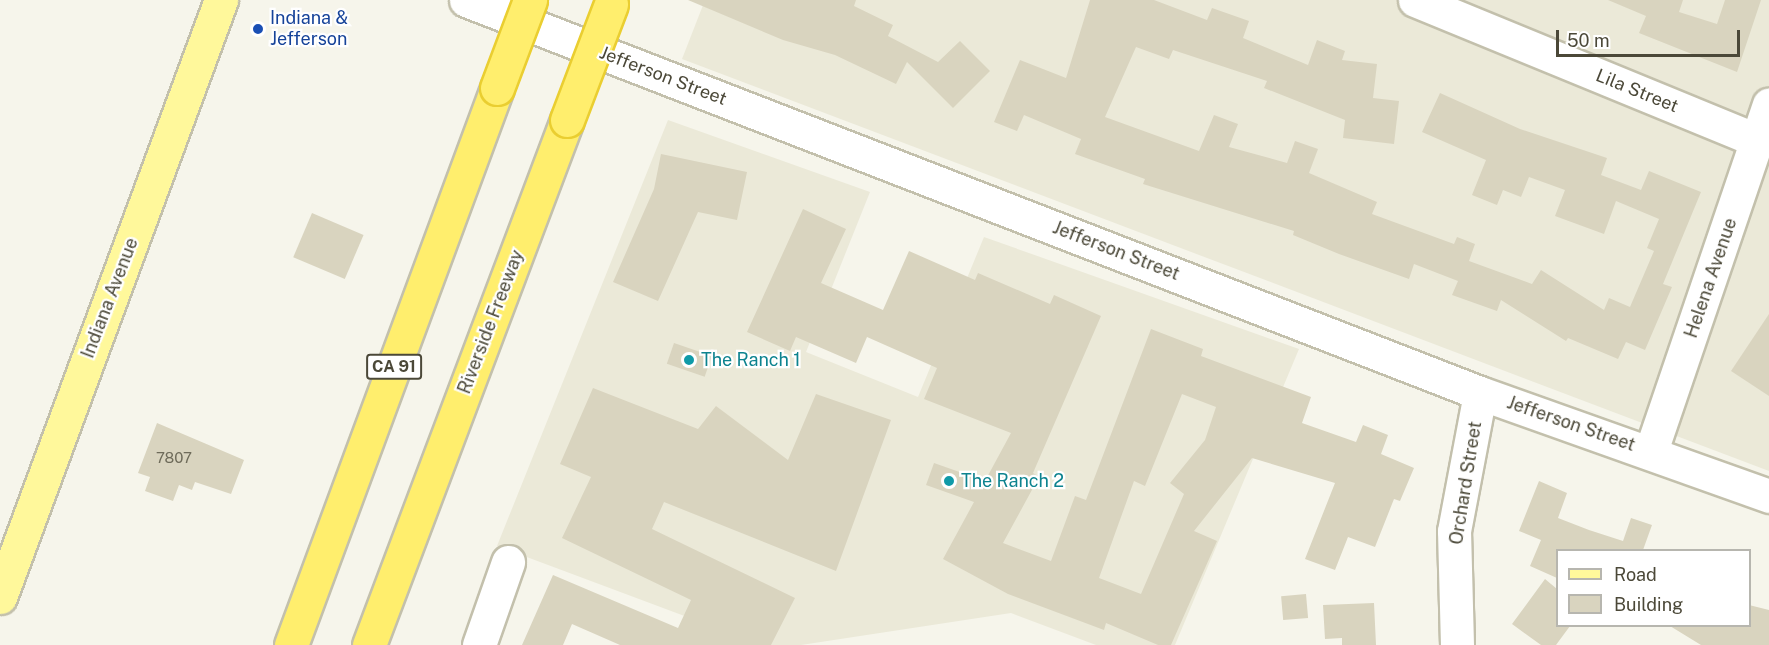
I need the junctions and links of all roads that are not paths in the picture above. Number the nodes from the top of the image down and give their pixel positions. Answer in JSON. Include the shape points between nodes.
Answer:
{"nodes":[{"id":1,"x":221,"y":0,"type":"edge"},
{"id":2,"x":466,"y":0,"type":"edge"},
{"id":3,"x":530,"y":0,"type":"edge"},
{"id":4,"x":1415,"y":0,"type":"edge"},
{"id":5,"x":612,"y":2,"type":"edge"},
{"id":6,"x":1769,"y":105,"type":"edge"},
{"id":7,"x":1759,"y":141,"type":"junction"},
{"id":8,"x":1480,"y":393,"type":"junction"},
{"id":9,"x":1651,"y":451,"type":"junction"},
{"id":10,"x":1769,"y":496,"type":"edge"},
{"id":11,"x":508,"y":562,"type":"dead end"},
{"id":12,"x":0,"y":597,"type":"edge"},
{"id":13,"x":291,"y":645,"type":"edge"},
{"id":14,"x":369,"y":645,"type":"edge"},
{"id":15,"x":479,"y":645,"type":"edge"},
{"id":16,"x":1456,"y":645,"type":"edge"}],
"edges":[{"from":1,"to":12,"type":"main road","name":"Indiana Avenue"},
{"from":2,"to":8,"type":"street","name":"Jefferson Street"},
{"from":3,"to":13,"type":"highway","number":"CA 91","bridge":true},
{"from":4,"to":7,"type":"street","name":"Lila Street"},
{"from":5,"to":14,"type":"highway","name":"Riverside Freeway","bridge":true},
{"from":6,"to":7,"type":"street","name":"Helena Avenue"},
{"from":7,"to":9,"type":"street","name":"Helena Avenue"},
{"from":8,"to":9,"type":"street","name":"Jefferson Street"},
{"from":8,"to":16,"type":"street","name":"Orchard Street","via":[[1454,531]]},
{"from":9,"to":10,"type":"street","name":"Jefferson Street"},
{"from":11,"to":15,"type":"street"}]}
